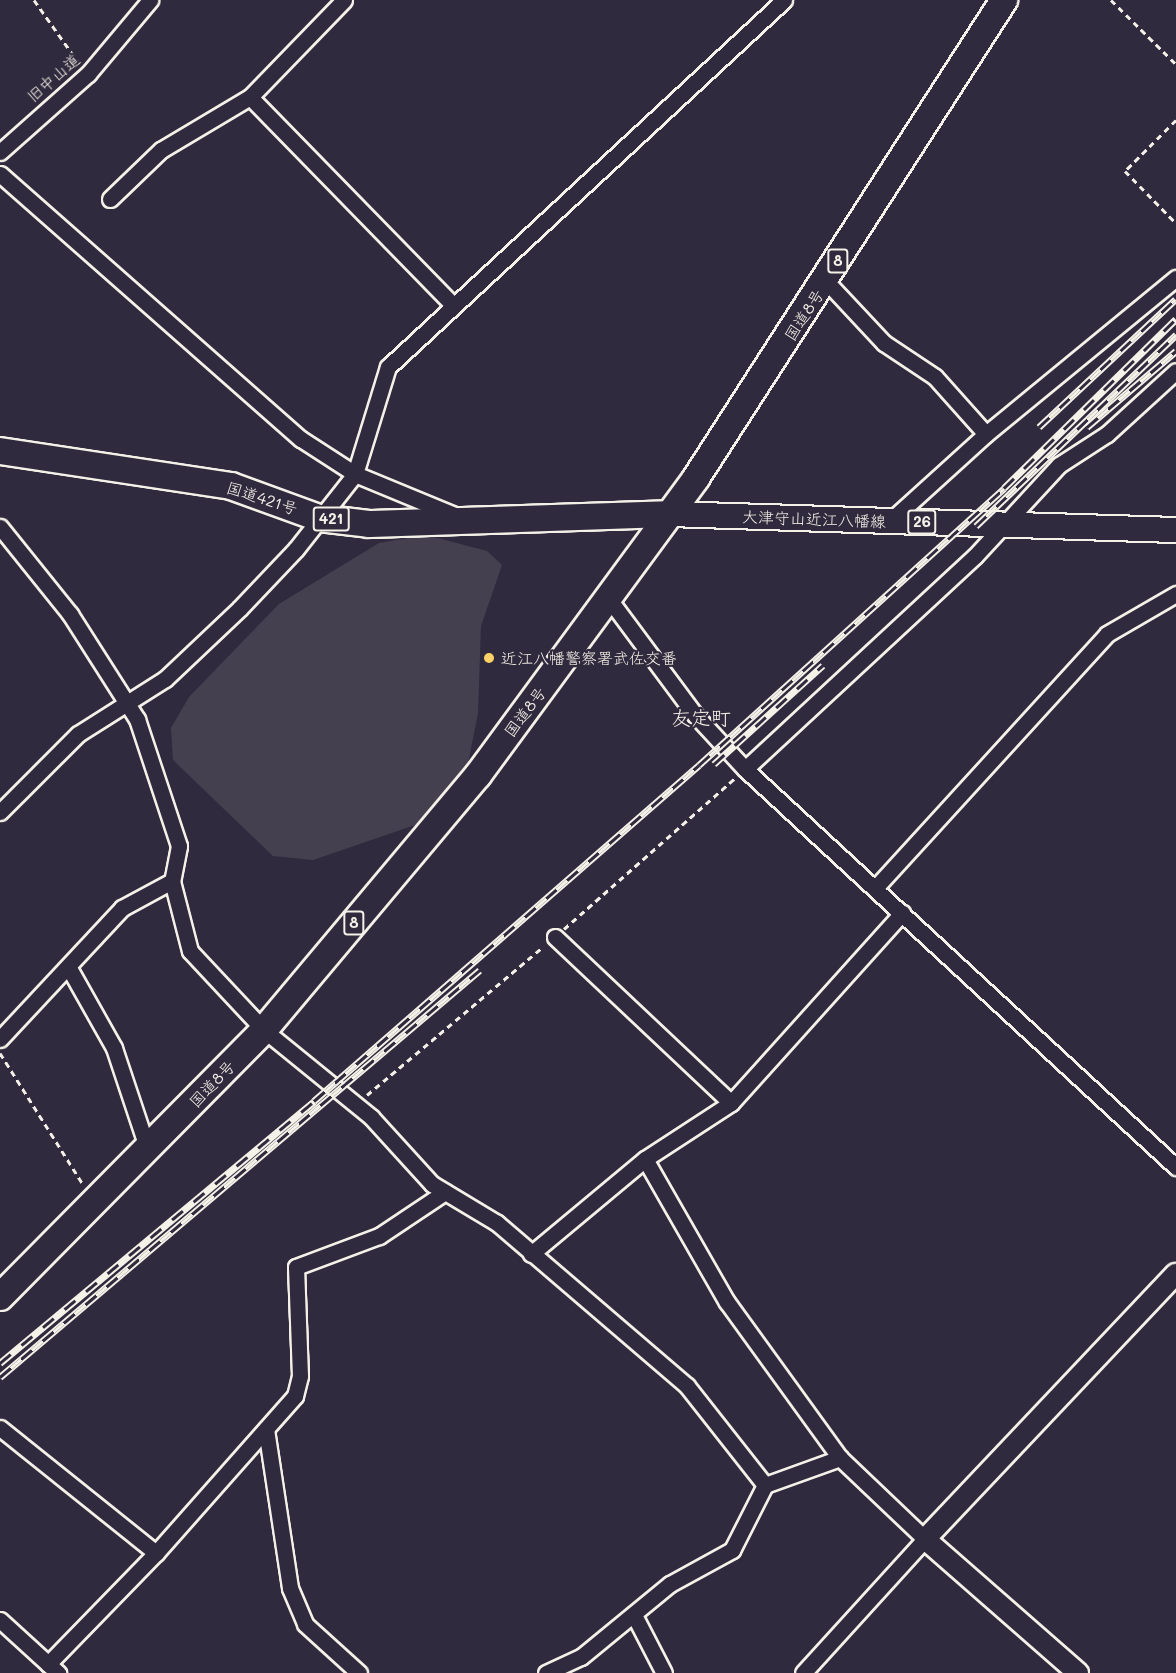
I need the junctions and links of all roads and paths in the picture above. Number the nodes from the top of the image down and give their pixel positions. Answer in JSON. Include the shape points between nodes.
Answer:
{"nodes":[{"id":1,"x":34,"y":0,"type":"edge"},
{"id":2,"x":150,"y":0,"type":"edge"},
{"id":3,"x":344,"y":0,"type":"edge"},
{"id":4,"x":784,"y":0,"type":"edge"},
{"id":5,"x":1111,"y":0,"type":"edge"},
{"id":6,"x":1002,"y":2,"type":"edge"},
{"id":7,"x":1176,"y":64,"type":"edge"},
{"id":8,"x":88,"y":74,"type":"junction"},
{"id":9,"x":250,"y":97,"type":"junction"},
{"id":10,"x":1176,"y":120,"type":"edge"},
{"id":11,"x":0,"y":152,"type":"edge"},
{"id":12,"x":0,"y":174,"type":"edge"},
{"id":13,"x":110,"y":199,"type":"dead end"},
{"id":14,"x":1176,"y":223,"type":"edge"},
{"id":15,"x":1176,"y":278,"type":"edge"},
{"id":16,"x":826,"y":281,"type":"junction"},
{"id":17,"x":452,"y":304,"type":"junction"},
{"id":18,"x":1176,"y":371,"type":"edge"},
{"id":19,"x":986,"y":434,"type":"junction"},
{"id":20,"x":0,"y":451,"type":"edge"},
{"id":21,"x":355,"y":474,"type":"junction"},
{"id":22,"x":669,"y":514,"type":"junction"},
{"id":23,"x":319,"y":518,"type":"junction"},
{"id":24,"x":890,"y":521,"type":"junction"},
{"id":25,"x":472,"y":524,"type":"junction"},
{"id":26,"x":999,"y":524,"type":"junction"},
{"id":27,"x":0,"y":527,"type":"edge"},
{"id":28,"x":1176,"y":530,"type":"edge"},
{"id":29,"x":1176,"y":594,"type":"edge"},
{"id":30,"x":609,"y":599,"type":"junction"},
{"id":31,"x":126,"y":700,"type":"junction"},
{"id":32,"x":745,"y":769,"type":"junction"},
{"id":33,"x":0,"y":812,"type":"edge"},
{"id":34,"x":172,"y":881,"type":"junction"},
{"id":35,"x":877,"y":886,"type":"junction"},
{"id":36,"x":902,"y":913,"type":"junction"},
{"id":37,"x":555,"y":937,"type":"dead end"},
{"id":38,"x":69,"y":968,"type":"junction"},
{"id":39,"x":264,"y":1030,"type":"junction"},
{"id":40,"x":0,"y":1039,"type":"edge"},
{"id":41,"x":0,"y":1053,"type":"edge"},
{"id":42,"x":731,"y":1103,"type":"junction"},
{"id":43,"x":148,"y":1150,"type":"junction"},
{"id":44,"x":645,"y":1159,"type":"junction"},
{"id":45,"x":1176,"y":1167,"type":"edge"},
{"id":46,"x":445,"y":1192,"type":"junction"},
{"id":47,"x":95,"y":1204,"type":"junction"},
{"id":48,"x":531,"y":1254,"type":"junction"},
{"id":49,"x":1176,"y":1274,"type":"edge"},
{"id":50,"x":0,"y":1297,"type":"edge"},
{"id":51,"x":0,"y":1428,"type":"edge"},
{"id":52,"x":266,"y":1429,"type":"junction"},
{"id":53,"x":840,"y":1458,"type":"junction"},
{"id":54,"x":765,"y":1485,"type":"junction"},
{"id":55,"x":925,"y":1539,"type":"junction"},
{"id":56,"x":156,"y":1553,"type":"junction"},
{"id":57,"x":634,"y":1615,"type":"junction"},
{"id":58,"x":0,"y":1620,"type":"edge"},
{"id":59,"x":53,"y":1668,"type":"edge"},
{"id":60,"x":359,"y":1673,"type":"edge"},
{"id":61,"x":546,"y":1673,"type":"edge"},
{"id":62,"x":664,"y":1673,"type":"edge"},
{"id":63,"x":803,"y":1673,"type":"edge"},
{"id":64,"x":1078,"y":1673,"type":"edge"}],
"edges":[{"from":1,"to":8,"type":"path"},
{"from":2,"to":8,"type":"street","name":"旧中山道"},
{"from":3,"to":9,"type":"street"},
{"from":4,"to":17,"type":"street"},
{"from":5,"to":7,"type":"path"},
{"from":6,"to":16,"type":"highway","name":"国道8号","number":"8"},
{"from":8,"to":11,"type":"street","name":"旧中山道"},
{"from":9,"to":13,"type":"street","via":[[162,150]]},
{"from":9,"to":17,"type":"street"},
{"from":10,"to":14,"type":"path","via":[[1125,171]]},
{"from":12,"to":21,"type":"street","via":[[301,439]]},
{"from":15,"to":19,"type":"street"},
{"from":16,"to":19,"type":"street","via":[[884,343],[935,377]]},
{"from":16,"to":22,"type":"highway","name":"国道8号","number":"8"},
{"from":17,"to":21,"type":"street","via":[[388,367]]},
{"from":18,"to":26,"type":"street","via":[[1107,434],[1059,465]]},
{"from":19,"to":24,"type":"street"},
{"from":20,"to":23,"type":"highway","name":"国道421号","number":"421","via":[[231,486]]},
{"from":21,"to":23,"type":"street"},
{"from":21,"to":25,"type":"street"},
{"from":22,"to":24,"type":"main road","name":"大津守山近江八幡線","number":"26"},
{"from":22,"to":25,"type":"highway","name":"国道421号","number":"421"},
{"from":22,"to":30,"type":"highway","name":"国道8号","number":"8"},
{"from":23,"to":25,"type":"highway","name":"国道421号","number":"421","via":[[380,525]]},
{"from":23,"to":31,"type":"street","via":[[240,608],[165,680]]},
{"from":24,"to":26,"type":"main road","name":"大津守山近江八幡線","number":"26"},
{"from":26,"to":28,"type":"main road","name":"大津守山近江八幡線","number":"26"},
{"from":26,"to":32,"type":"street","via":[[975,556]]},
{"from":27,"to":31,"type":"street","via":[[70,614]]},
{"from":29,"to":35,"type":"street","via":[[1107,634]]},
{"from":30,"to":32,"type":"street","via":[[696,716]]},
{"from":30,"to":39,"type":"highway","name":"国道8号","number":"8","via":[[478,775]]},
{"from":31,"to":33,"type":"street","via":[[78,734]]},
{"from":31,"to":34,"type":"street","via":[[179,846]]},
{"from":32,"to":35,"type":"street"},
{"from":34,"to":38,"type":"street","via":[[122,908]]},
{"from":34,"to":39,"type":"street","via":[[190,951]]},
{"from":35,"to":36,"type":"street"},
{"from":36,"to":42,"type":"street"},
{"from":36,"to":45,"type":"street"},
{"from":37,"to":42,"type":"street"},
{"from":38,"to":40,"type":"street"},
{"from":38,"to":43,"type":"street","via":[[114,1048]]},
{"from":39,"to":43,"type":"highway","name":"国道8号","number":"8"},
{"from":39,"to":46,"type":"street","via":[[371,1117]]},
{"from":41,"to":47,"type":"path"},
{"from":42,"to":44,"type":"street"},
{"from":43,"to":47,"type":"highway","name":"国道8号","number":"8"},
{"from":44,"to":48,"type":"street"},
{"from":44,"to":53,"type":"street","via":[[727,1302]]},
{"from":46,"to":48,"type":"street","via":[[497,1223]]},
{"from":46,"to":52,"type":"street","via":[[379,1236],[296,1267],[300,1376],[295,1396]]},
{"from":47,"to":50,"type":"highway","name":"国道8号","number":"8"},
{"from":48,"to":54,"type":"street","via":[[687,1386]]},
{"from":49,"to":55,"type":"street"},
{"from":51,"to":56,"type":"street"},
{"from":52,"to":56,"type":"street"},
{"from":52,"to":60,"type":"street","via":[[290,1588],[305,1624]]},
{"from":53,"to":54,"type":"street"},
{"from":53,"to":55,"type":"street"},
{"from":54,"to":57,"type":"street","via":[[732,1550],[670,1584]]},
{"from":55,"to":63,"type":"street"},
{"from":55,"to":64,"type":"street"},
{"from":56,"to":59,"type":"street"},
{"from":57,"to":61,"type":"street","via":[[581,1657]]},
{"from":57,"to":62,"type":"street"},
{"from":58,"to":59,"type":"street"}]}
